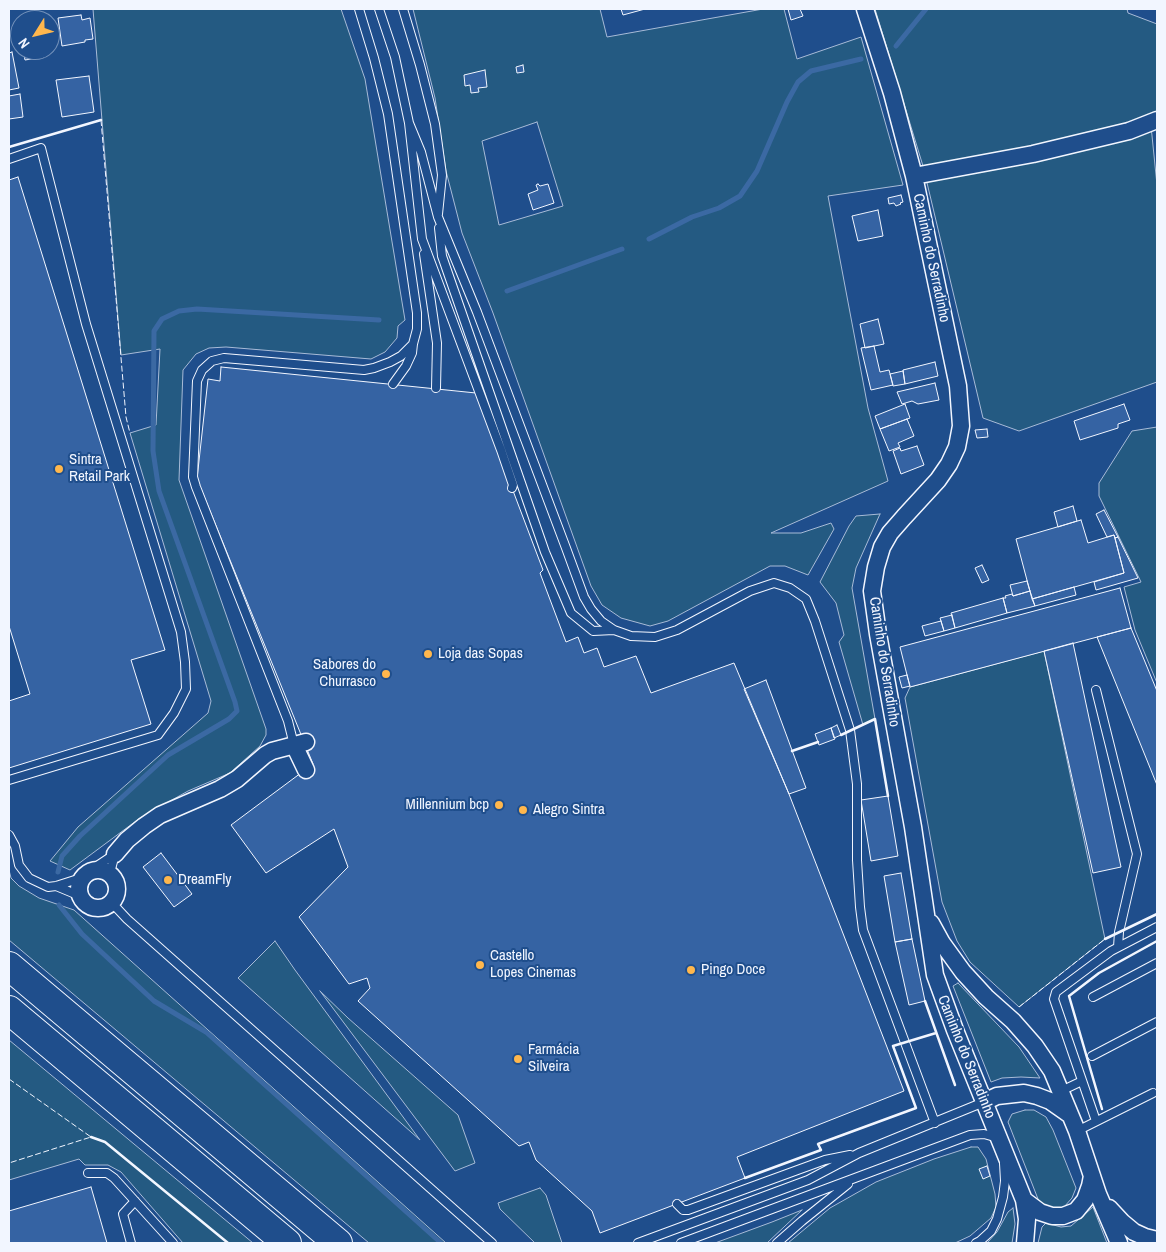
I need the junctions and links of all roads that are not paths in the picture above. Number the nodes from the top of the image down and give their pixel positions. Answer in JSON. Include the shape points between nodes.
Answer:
{"nodes":[{"id":1,"x":359,"y":9,"type":"edge"},
{"id":2,"x":379,"y":9,"type":"edge"},
{"id":3,"x":403,"y":9,"type":"edge"},
{"id":4,"x":865,"y":9,"type":"edge"},
{"id":5,"x":1157,"y":120,"type":"edge"},
{"id":6,"x":409,"y":123,"type":"junction"},
{"id":7,"x":9,"y":159,"type":"edge"},
{"id":8,"x":914,"y":176,"type":"junction"},
{"id":9,"x":438,"y":217,"type":"junction"},
{"id":10,"x":422,"y":240,"type":"junction"},
{"id":11,"x":414,"y":344,"type":"junction"},
{"id":12,"x":393,"y":384,"type":"dead end"},
{"id":13,"x":436,"y":388,"type":"dead end"},
{"id":14,"x":512,"y":488,"type":"dead end"},
{"id":15,"x":614,"y":630,"type":"junction"},
{"id":16,"x":1096,"y":690,"type":"dead end"},
{"id":17,"x":300,"y":743,"type":"junction"},
{"id":18,"x":306,"y":770,"type":"dead end"},
{"id":19,"x":9,"y":780,"type":"edge"},
{"id":20,"x":9,"y":835,"type":"edge"},
{"id":21,"x":115,"y":854,"type":"junction"},
{"id":22,"x":110,"y":873,"type":"junction"},
{"id":23,"x":86,"y":874,"type":"junction"},
{"id":24,"x":56,"y":886,"type":"junction"},
{"id":25,"x":80,"y":896,"type":"junction"},
{"id":26,"x":112,"y":903,"type":"junction"},
{"id":27,"x":926,"y":912,"type":"junction"},
{"id":28,"x":1157,"y":927,"type":"edge"},
{"id":29,"x":1118,"y":947,"type":"junction"},
{"id":30,"x":1157,"y":963,"type":"edge"},
{"id":31,"x":9,"y":966,"type":"edge"},
{"id":32,"x":1093,"y":996,"type":"dead end"},
{"id":33,"x":9,"y":1010,"type":"edge"},
{"id":34,"x":1157,"y":1022,"type":"edge"},
{"id":35,"x":1092,"y":1056,"type":"dead end"},
{"id":36,"x":1082,"y":1081,"type":"junction"},
{"id":37,"x":1061,"y":1091,"type":"junction"},
{"id":38,"x":1155,"y":1092,"type":"edge"},
{"id":39,"x":1046,"y":1099,"type":"junction"},
{"id":40,"x":984,"y":1102,"type":"junction"},
{"id":41,"x":1157,"y":1102,"type":"edge"},
{"id":42,"x":1070,"y":1115,"type":"junction"},
{"id":43,"x":1096,"y":1121,"type":"junction"},
{"id":44,"x":935,"y":1123,"type":"junction"},
{"id":45,"x":1077,"y":1131,"type":"junction"},
{"id":46,"x":1000,"y":1141,"type":"junction"},
{"id":47,"x":859,"y":1153,"type":"junction"},
{"id":48,"x":88,"y":1173,"type":"dead end"},
{"id":49,"x":1092,"y":1176,"type":"junction"},
{"id":50,"x":856,"y":1179,"type":"junction"},
{"id":51,"x":1098,"y":1194,"type":"junction"},
{"id":52,"x":1024,"y":1200,"type":"junction"},
{"id":53,"x":134,"y":1201,"type":"junction"},
{"id":54,"x":677,"y":1204,"type":"dead end"},
{"id":55,"x":1157,"y":1240,"type":"edge"},
{"id":56,"x":132,"y":1243,"type":"edge"},
{"id":57,"x":173,"y":1243,"type":"edge"},
{"id":58,"x":287,"y":1243,"type":"edge"},
{"id":59,"x":338,"y":1243,"type":"edge"},
{"id":60,"x":492,"y":1243,"type":"edge"},
{"id":61,"x":638,"y":1243,"type":"edge"},
{"id":62,"x":680,"y":1243,"type":"edge"},
{"id":63,"x":776,"y":1243,"type":"edge"},
{"id":64,"x":976,"y":1243,"type":"edge"},
{"id":65,"x":1025,"y":1243,"type":"edge"},
{"id":66,"x":1119,"y":1243,"type":"edge"}],
"edges":[{"from":1,"to":11,"type":"lane","via":[[388,114],[417,313]]},
{"from":2,"to":6,"type":"lane","via":[[395,57]]},
{"from":3,"to":9,"type":"lane","via":[[435,124],[442,175]]},
{"from":4,"to":8,"type":"street","name":"Caminho do Serradinho"},
{"from":5,"to":8,"type":"street","via":[[1129,131],[1033,154]]},
{"from":6,"to":9,"type":"lane","via":[[421,152]]},
{"from":6,"to":10,"type":"lane"},
{"from":7,"to":19,"type":"lane","via":[[42,148],[86,324],[181,632],[186,689],[158,735]]},
{"from":8,"to":27,"type":"street","name":"Caminho do Serradinho","via":[[958,386],[961,426],[957,447],[949,464],[890,533],[882,547],[872,591]]},
{"from":9,"to":15,"type":"lane","via":[[584,597],[601,621]]},
{"from":9,"to":15,"type":"lane","via":[[442,256],[545,552],[571,614],[593,631]]},
{"from":10,"to":13,"type":"lane","via":[[436,343]]},
{"from":10,"to":14,"type":"lane","via":[[501,450]]},
{"from":11,"to":12,"type":"lane","via":[[406,366]]},
{"from":11,"to":17,"type":"lane","via":[[390,362],[364,370],[224,358],[212,361],[202,370],[197,381],[193,477],[288,720]]},
{"from":15,"to":44,"type":"lane","via":[[631,636],[655,637],[677,630],[750,591],[774,583],[790,588],[806,599],[850,730],[863,930]]},
{"from":16,"to":29,"type":"lane","via":[[1137,854]]},
{"from":17,"to":18,"type":"street"},
{"from":17,"to":21,"type":"street","via":[[272,751],[220,789],[160,815],[127,840]]},
{"from":20,"to":24,"type":"lane","via":[[19,865],[29,878],[48,887]]},
{"from":21,"to":22,"type":"lane"},
{"from":21,"to":23,"type":"lane"},
{"from":22,"to":23,"type":"street","via":[[101,869]]},
{"from":22,"to":26,"type":"street","via":[[118,888]]},
{"from":23,"to":24,"type":"lane"},
{"from":23,"to":25,"type":"street","via":[[78,887]]},
{"from":24,"to":25,"type":"lane"},
{"from":25,"to":26,"type":"street","via":[[85,904],[94,908]]},
{"from":26,"to":60,"type":"lane"},
{"from":27,"to":37,"type":"street","via":[[942,943],[963,972],[1035,1046],[1052,1070]]},
{"from":27,"to":40,"type":"street","name":"Caminho do Serradinho","via":[[930,951],[939,989]]},
{"from":28,"to":29,"type":"lane"},
{"from":29,"to":36,"type":"lane","via":[[1056,992],[1054,999]]},
{"from":30,"to":32,"type":"lane"},
{"from":31,"to":59,"type":"highway"},
{"from":33,"to":58,"type":"highway"},
{"from":34,"to":35,"type":"lane"},
{"from":36,"to":37,"type":"lane"},
{"from":36,"to":43,"type":"lane"},
{"from":37,"to":39,"type":"lane"},
{"from":37,"to":42,"type":"street"},
{"from":38,"to":41,"type":"lane"},
{"from":38,"to":43,"type":"lane"},
{"from":39,"to":40,"type":"street","via":[[1024,1093],[997,1096]]},
{"from":39,"to":42,"type":"street"},
{"from":40,"to":44,"type":"lane"},
{"from":40,"to":46,"type":"street","name":"Caminho do Serradinho"},
{"from":42,"to":45,"type":"street"},
{"from":43,"to":45,"type":"lane"},
{"from":44,"to":47,"type":"lane"},
{"from":45,"to":49,"type":"street"},
{"from":46,"to":50,"type":"lane","via":[[984,1134],[970,1135]]},
{"from":46,"to":52,"type":"street","name":"Caminho do Serradinho"},
{"from":46,"to":64,"type":"lane","via":[[1005,1181],[1001,1208],[991,1231]]},
{"from":47,"to":54,"type":"lane","via":[[825,1160],[688,1210],[679,1208]]},
{"from":47,"to":61,"type":"lane","via":[[808,1180]]},
{"from":48,"to":53,"type":"lane","via":[[107,1174],[114,1178]]},
{"from":49,"to":51,"type":"street"},
{"from":49,"to":52,"type":"street","via":[[1085,1200],[1076,1211],[1062,1216],[1040,1212]]},
{"from":50,"to":62,"type":"lane"},
{"from":50,"to":63,"type":"lane"},
{"from":51,"to":55,"type":"street","via":[[1134,1232]]},
{"from":51,"to":66,"type":"street"},
{"from":52,"to":65,"type":"street","name":"Caminho do Serradinho","via":[[1027,1219]]},
{"from":53,"to":56,"type":"lane","via":[[123,1214]]},
{"from":53,"to":57,"type":"lane"}]}
